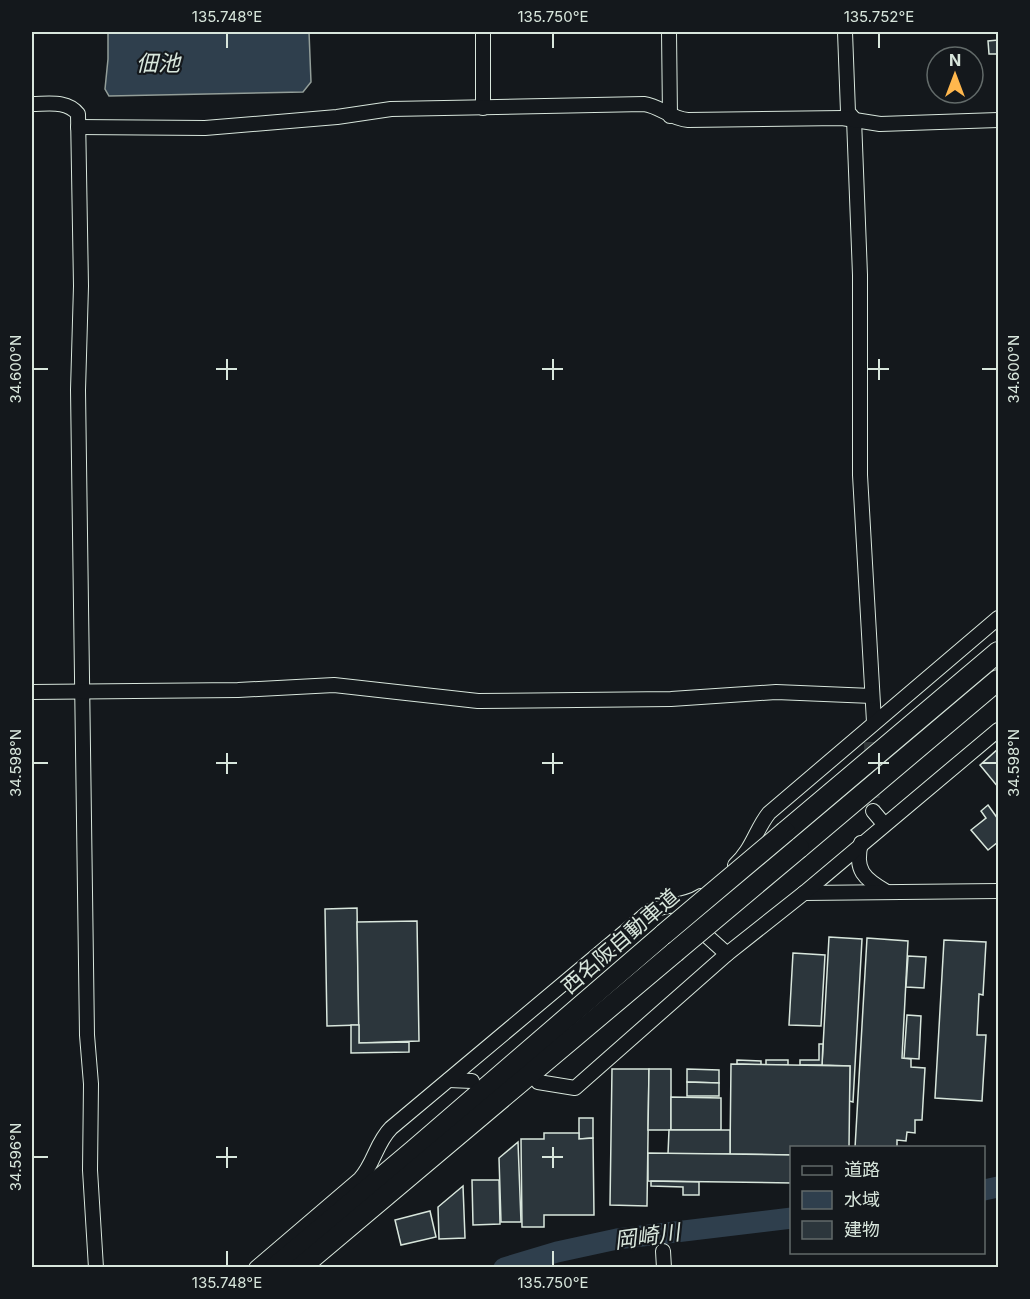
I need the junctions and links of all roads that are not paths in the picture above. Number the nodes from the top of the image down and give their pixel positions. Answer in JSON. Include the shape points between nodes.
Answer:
{"nodes":[{"id":1,"x":483,"y":32,"type":"edge"},
{"id":2,"x":669,"y":32,"type":"edge"},
{"id":3,"x":845,"y":32,"type":"edge"},
{"id":4,"x":32,"y":104,"type":"edge"},
{"id":5,"x":483,"y":108,"type":"junction"},
{"id":6,"x":670,"y":116,"type":"junction"},
{"id":7,"x":854,"y":119,"type":"junction"},
{"id":8,"x":999,"y":120,"type":"edge"},
{"id":9,"x":78,"y":127,"type":"junction"},
{"id":10,"x":999,"y":618,"type":"edge"},
{"id":11,"x":999,"y":652,"type":"edge"},
{"id":12,"x":999,"y":680,"type":"edge"},
{"id":13,"x":83,"y":691,"type":"junction"},
{"id":14,"x":32,"y":692,"type":"edge"},
{"id":15,"x":872,"y":696,"type":"junction"},
{"id":16,"x":874,"y":722,"type":"junction"},
{"id":17,"x":999,"y":730,"type":"edge"},
{"id":18,"x":873,"y":811,"type":"tunnel mouth"},
{"id":19,"x":884,"y":824,"type":"junction"},
{"id":20,"x":861,"y":843,"type":"junction"},
{"id":21,"x":999,"y":891,"type":"edge"},
{"id":22,"x":804,"y":892,"type":"junction"},
{"id":23,"x":887,"y":892,"type":"junction"},
{"id":24,"x":672,"y":905,"type":"junction"},
{"id":25,"x":727,"y":954,"type":"junction"},
{"id":26,"x":449,"y":1080,"type":"junction"},
{"id":27,"x":472,"y":1081,"type":"dead end"},
{"id":28,"x":538,"y":1082,"type":"dead end"},
{"id":29,"x":420,"y":1156,"type":"junction"},
{"id":30,"x":663,"y":1251,"type":"dead end"},
{"id":31,"x":96,"y":1268,"type":"edge"},
{"id":32,"x":256,"y":1268,"type":"edge"},
{"id":33,"x":274,"y":1268,"type":"edge"},
{"id":34,"x":300,"y":1268,"type":"edge"},
{"id":35,"x":664,"y":1268,"type":"edge"}],
"edges":[{"from":1,"to":5,"type":"street"},
{"from":2,"to":6,"type":"street"},
{"from":3,"to":7,"type":"street","via":[[848,112]]},
{"from":4,"to":9,"type":"street","via":[[69,106],[78,114]]},
{"from":5,"to":6,"type":"street","via":[[644,104]]},
{"from":5,"to":9,"type":"street","via":[[391,109],[205,128]]},
{"from":6,"to":7,"type":"street","via":[[688,120]]},
{"from":7,"to":8,"type":"street","via":[[880,124]]},
{"from":7,"to":15,"type":"street","via":[[860,275],[860,475]]},
{"from":9,"to":13,"type":"street"},
{"from":10,"to":16,"type":"street"},
{"from":11,"to":29,"type":"highway","name":"西名阪自動車道","bridge":true,"via":[[664,934]]},
{"from":12,"to":29,"type":"highway","name":"西名阪自動車道","bridge":true,"via":[[675,952]]},
{"from":13,"to":14,"type":"street"},
{"from":13,"to":15,"type":"street","via":[[334,685],[478,701],[671,699],[776,692]]},
{"from":13,"to":31,"type":"street","via":[[87,1035]]},
{"from":15,"to":16,"type":"street"},
{"from":16,"to":24,"type":"street","via":[[867,737],[769,813],[747,851],[700,897]]},
{"from":17,"to":19,"type":"street"},
{"from":18,"to":19,"type":"street"},
{"from":19,"to":20,"type":"street"},
{"from":20,"to":22,"type":"street"},
{"from":20,"to":23,"type":"street","via":[[857,857],[860,870]]},
{"from":21,"to":23,"type":"street"},
{"from":22,"to":23,"type":"street"},
{"from":22,"to":25,"type":"street"},
{"from":24,"to":25,"type":"street"},
{"from":24,"to":26,"type":"street","via":[[650,911]]},
{"from":25,"to":28,"type":"street","via":[[574,1088]]},
{"from":26,"to":27,"type":"street"},
{"from":26,"to":32,"type":"street","via":[[384,1136],[360,1179]]},
{"from":29,"to":33,"type":"highway","name":"西名阪自動車道"},
{"from":29,"to":34,"type":"highway","name":"西名阪自動車道"},
{"from":30,"to":35,"type":"street"}]}
